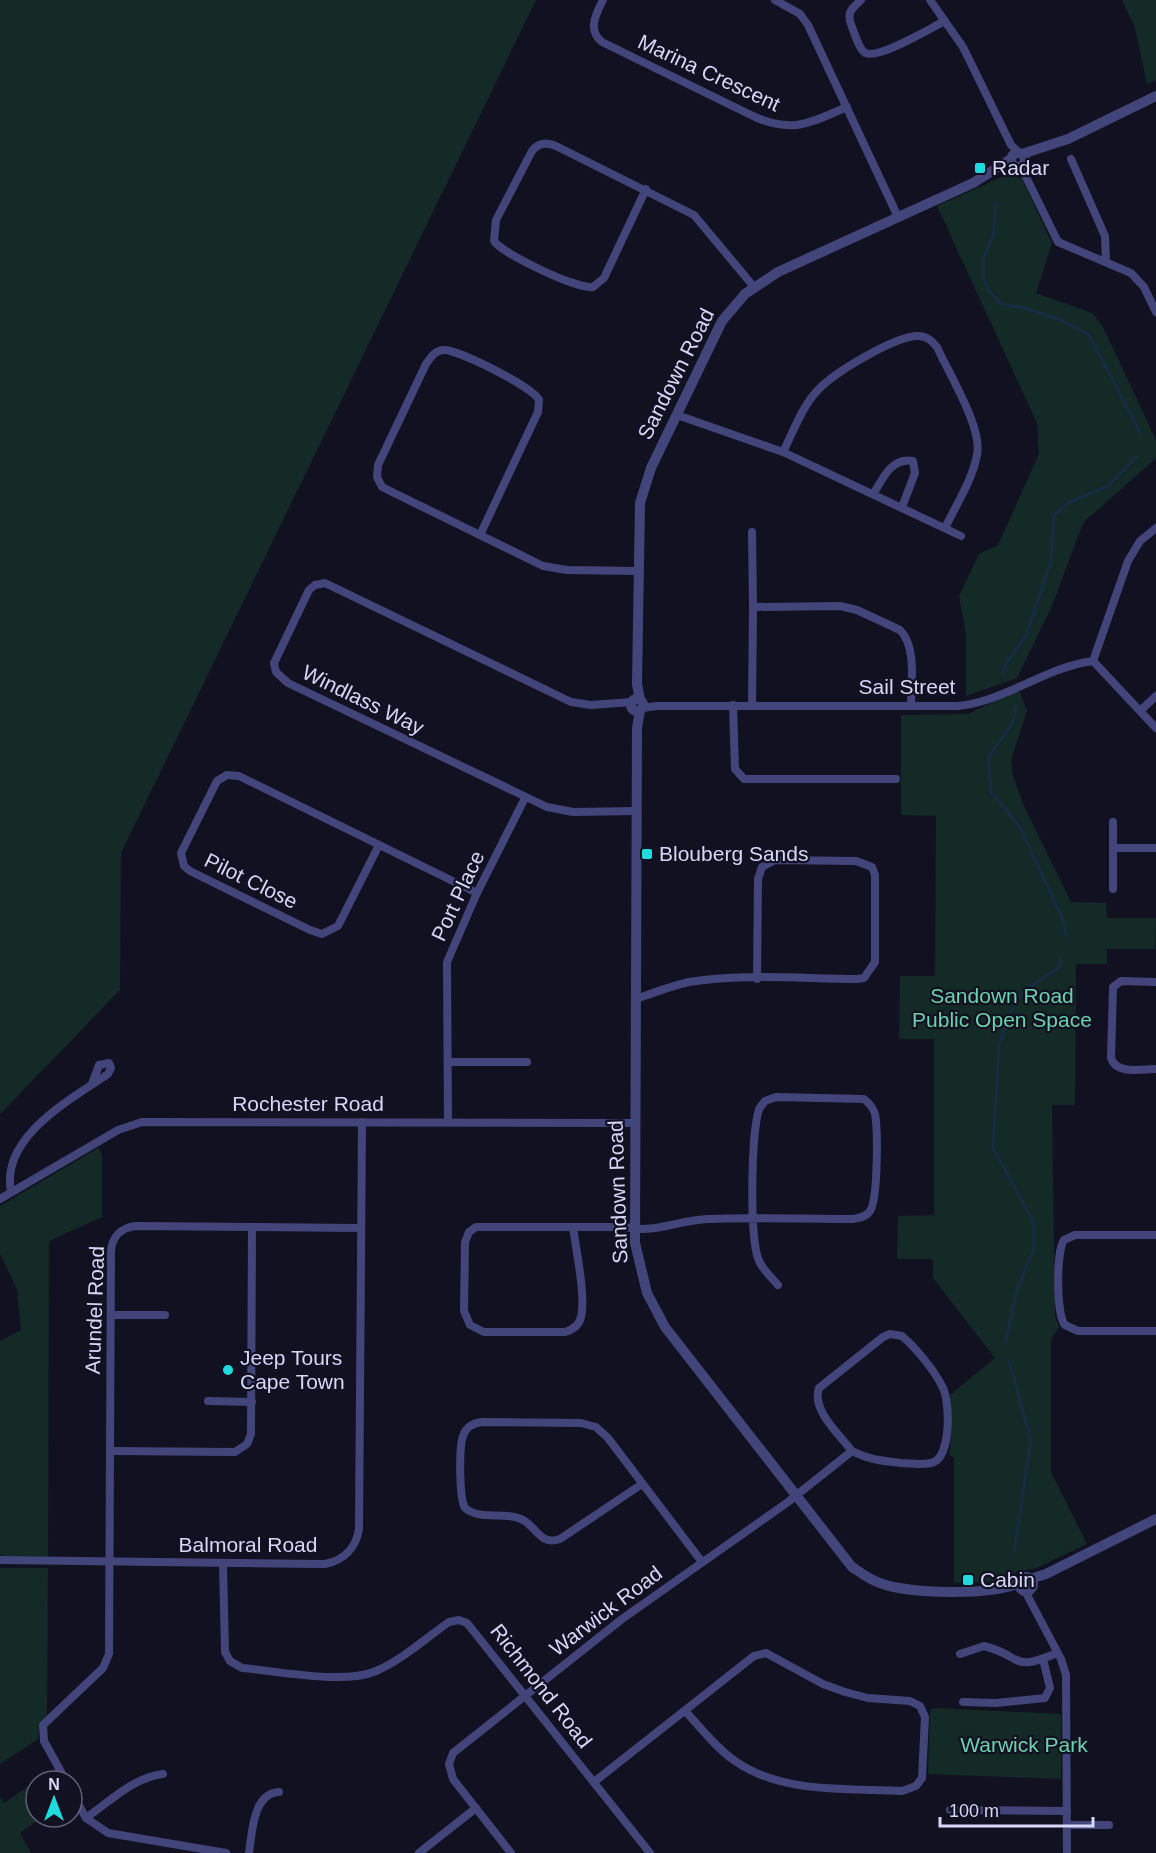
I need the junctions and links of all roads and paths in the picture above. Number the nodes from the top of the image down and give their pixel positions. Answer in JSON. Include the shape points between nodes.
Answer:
{"nodes":[{"id":1,"x":603,"y":0,"type":"edge"},
{"id":2,"x":775,"y":0,"type":"edge"},
{"id":3,"x":861,"y":0,"type":"edge"},
{"id":4,"x":930,"y":0,"type":"edge"},
{"id":5,"x":945,"y":21,"type":"junction"},
{"id":6,"x":1156,"y":96,"type":"edge"},
{"id":7,"x":848,"y":107,"type":"junction"},
{"id":8,"x":1071,"y":159,"type":"dead end"},
{"id":9,"x":1018,"y":160,"type":"junction"},
{"id":10,"x":646,"y":189,"type":"junction"},
{"id":11,"x":898,"y":217,"type":"junction"},
{"id":12,"x":1106,"y":261,"type":"junction"},
{"id":13,"x":754,"y":287,"type":"junction"},
{"id":14,"x":1156,"y":312,"type":"edge"},
{"id":15,"x":677,"y":415,"type":"junction"},
{"id":16,"x":783,"y":452,"type":"junction"},
{"id":17,"x":874,"y":493,"type":"junction"},
{"id":18,"x":902,"y":507,"type":"junction"},
{"id":19,"x":945,"y":528,"type":"junction"},
{"id":20,"x":1156,"y":528,"type":"edge"},
{"id":21,"x":752,"y":532,"type":"dead end"},
{"id":22,"x":480,"y":535,"type":"junction"},
{"id":23,"x":961,"y":536,"type":"dead end"},
{"id":24,"x":637,"y":571,"type":"junction"},
{"id":25,"x":753,"y":607,"type":"junction"},
{"id":26,"x":1093,"y":661,"type":"junction"},
{"id":27,"x":1156,"y":696,"type":"edge"},
{"id":28,"x":637,"y":705,"type":"junction"},
{"id":29,"x":733,"y":705,"type":"junction"},
{"id":30,"x":752,"y":705,"type":"junction"},
{"id":31,"x":911,"y":706,"type":"junction"},
{"id":32,"x":1140,"y":711,"type":"junction"},
{"id":33,"x":1156,"y":728,"type":"edge"},
{"id":34,"x":896,"y":779,"type":"dead end"},
{"id":35,"x":525,"y":798,"type":"junction"},
{"id":36,"x":637,"y":811,"type":"junction"},
{"id":37,"x":1113,"y":822,"type":"dead end"},
{"id":38,"x":379,"y":845,"type":"junction"},
{"id":39,"x":1113,"y":848,"type":"junction"},
{"id":40,"x":1156,"y":848,"type":"edge"},
{"id":41,"x":1113,"y":889,"type":"dead end"},
{"id":42,"x":477,"y":893,"type":"junction"},
{"id":43,"x":757,"y":979,"type":"junction"},
{"id":44,"x":1156,"y":982,"type":"edge"},
{"id":45,"x":636,"y":999,"type":"junction"},
{"id":46,"x":448,"y":1062,"type":"junction"},
{"id":47,"x":526,"y":1062,"type":"dead end"},
{"id":48,"x":1156,"y":1069,"type":"edge"},
{"id":49,"x":92,"y":1084,"type":"dead end"},
{"id":50,"x":362,"y":1122,"type":"junction"},
{"id":51,"x":448,"y":1122,"type":"junction"},
{"id":52,"x":635,"y":1124,"type":"junction"},
{"id":53,"x":3,"y":1175,"type":"edge"},
{"id":54,"x":11,"y":1192,"type":"junction"},
{"id":55,"x":0,"y":1199,"type":"edge"},
{"id":56,"x":753,"y":1219,"type":"junction"},
{"id":57,"x":252,"y":1227,"type":"junction"},
{"id":58,"x":573,"y":1227,"type":"junction"},
{"id":59,"x":361,"y":1228,"type":"junction"},
{"id":60,"x":635,"y":1229,"type":"junction"},
{"id":61,"x":1156,"y":1235,"type":"edge"},
{"id":62,"x":778,"y":1286,"type":"dead end"},
{"id":63,"x":111,"y":1315,"type":"junction"},
{"id":64,"x":165,"y":1315,"type":"dead end"},
{"id":65,"x":1156,"y":1331,"type":"edge"},
{"id":66,"x":208,"y":1401,"type":"dead end"},
{"id":67,"x":252,"y":1402,"type":"junction"},
{"id":68,"x":110,"y":1451,"type":"junction"},
{"id":69,"x":852,"y":1451,"type":"junction"},
{"id":70,"x":642,"y":1484,"type":"junction"},
{"id":71,"x":795,"y":1496,"type":"junction"},
{"id":72,"x":1156,"y":1519,"type":"edge"},
{"id":73,"x":0,"y":1560,"type":"edge"},
{"id":74,"x":110,"y":1562,"type":"junction"},
{"id":75,"x":702,"y":1562,"type":"junction"},
{"id":76,"x":223,"y":1564,"type":"junction"},
{"id":77,"x":1025,"y":1588,"type":"junction"},
{"id":78,"x":1057,"y":1653,"type":"junction"},
{"id":79,"x":960,"y":1654,"type":"dead end"},
{"id":80,"x":1043,"y":1659,"type":"junction"},
{"id":81,"x":525,"y":1695,"type":"junction"},
{"id":82,"x":963,"y":1702,"type":"dead end"},
{"id":83,"x":686,"y":1712,"type":"junction"},
{"id":84,"x":59,"y":1769,"type":"edge"},
{"id":85,"x":163,"y":1774,"type":"dead end"},
{"id":86,"x":594,"y":1782,"type":"junction"},
{"id":87,"x":279,"y":1792,"type":"dead end"},
{"id":88,"x":476,"y":1808,"type":"junction"},
{"id":89,"x":950,"y":1810,"type":"dead end"},
{"id":90,"x":1067,"y":1811,"type":"junction"},
{"id":91,"x":84,"y":1814,"type":"edge"},
{"id":92,"x":86,"y":1818,"type":"junction"},
{"id":93,"x":1067,"y":1825,"type":"junction"},
{"id":94,"x":1109,"y":1825,"type":"dead end"},
{"id":95,"x":166,"y":1848,"type":"edge"},
{"id":96,"x":226,"y":1853,"type":"edge"},
{"id":97,"x":249,"y":1853,"type":"edge"},
{"id":98,"x":419,"y":1853,"type":"edge"},
{"id":99,"x":511,"y":1853,"type":"edge"},
{"id":100,"x":650,"y":1853,"type":"edge"},
{"id":101,"x":1067,"y":1853,"type":"edge"}],
"edges":[{"from":1,"to":7,"type":"street","name":"Marina Crescent","via":[[593,25],[602,42],[755,117],[796,127]]},
{"from":2,"to":7,"type":"street","via":[[800,14],[808,25]]},
{"from":3,"to":5,"type":"street","via":[[850,9],[848,17],[867,54],[907,41]]},
{"from":4,"to":5,"type":"street"},
{"from":5,"to":9,"type":"street","via":[[963,47]]},
{"from":6,"to":9,"type":"street","name":"Sandown Road"},
{"from":7,"to":11,"type":"street"},
{"from":8,"to":12,"type":"street","via":[[1105,236]]},
{"from":9,"to":11,"type":"street","name":"Sandown Road"},
{"from":9,"to":12,"type":"street","via":[[1058,242]]},
{"from":10,"to":10,"type":"street","via":[[553,144],[543,144],[531,151],[496,220],[494,241],[505,251],[579,286],[593,287],[604,278]]},
{"from":10,"to":13,"type":"street","via":[[694,215]]},
{"from":11,"to":13,"type":"street","name":"Sandown Road"},
{"from":12,"to":14,"type":"street","via":[[1136,277]]},
{"from":13,"to":15,"type":"street","name":"Sandown Road","via":[[722,321]]},
{"from":15,"to":16,"type":"street"},
{"from":15,"to":24,"type":"street","name":"Sandown Road","via":[[643,489]]},
{"from":16,"to":17,"type":"street"},
{"from":16,"to":19,"type":"street","via":[[807,404],[835,374],[906,338],[929,338],[937,347],[978,442],[973,470]]},
{"from":17,"to":18,"type":"street"},
{"from":17,"to":18,"type":"street","via":[[895,464],[913,461],[915,473]]},
{"from":18,"to":19,"type":"street"},
{"from":19,"to":23,"type":"street"},
{"from":20,"to":26,"type":"street","via":[[1140,541],[1128,561]]},
{"from":21,"to":25,"type":"street"},
{"from":22,"to":22,"type":"street","via":[[382,487],[377,480],[378,465],[426,364],[440,351],[466,357],[529,389],[538,400],[538,412]]},
{"from":22,"to":24,"type":"street","via":[[553,569]]},
{"from":24,"to":28,"type":"street","name":"Sandown Road"},
{"from":25,"to":30,"type":"street"},
{"from":25,"to":31,"type":"street","via":[[840,606],[900,630],[910,650]]},
{"from":26,"to":31,"type":"street","name":"Sail Street","via":[[966,705]]},
{"from":26,"to":32,"type":"street"},
{"from":27,"to":32,"type":"street"},
{"from":28,"to":29,"type":"street","name":"Sail Street"},
{"from":28,"to":35,"type":"street","name":"Windlass Way","via":[[571,702],[329,584],[309,590],[276,656],[276,672],[281,679]]},
{"from":28,"to":36,"type":"street","name":"Sandown Road"},
{"from":29,"to":30,"type":"street","name":"Sail Street"},
{"from":29,"to":34,"type":"street","via":[[735,769],[744,779]]},
{"from":30,"to":31,"type":"street","name":"Sail Street"},
{"from":32,"to":33,"type":"street"},
{"from":35,"to":36,"type":"street","name":"Windlass Way","via":[[560,811]]},
{"from":35,"to":42,"type":"street","name":"Port Place"},
{"from":36,"to":45,"type":"street","name":"Sandown Road"},
{"from":37,"to":39,"type":"street"},
{"from":38,"to":38,"type":"street","name":"Pilot Close","via":[[233,774],[217,781],[181,853],[184,866],[190,871],[322,934],[338,926]]},
{"from":38,"to":42,"type":"street","name":"Pilot Close"},
{"from":39,"to":40,"type":"street"},
{"from":39,"to":41,"type":"street"},
{"from":42,"to":46,"type":"street","name":"Port Place","via":[[447,962]]},
{"from":43,"to":43,"type":"street","via":[[857,980],[868,976],[874,962],[872,867],[856,861],[783,859],[762,867],[758,879]]},
{"from":43,"to":45,"type":"street","via":[[687,983]]},
{"from":44,"to":48,"type":"street","via":[[1121,981],[1113,987],[1111,1058],[1120,1069]]},
{"from":45,"to":52,"type":"street","name":"Sandown Road"},
{"from":46,"to":47,"type":"street"},
{"from":46,"to":51,"type":"street","name":"Port Place"},
{"from":49,"to":53,"type":"street","via":[[23,1137]]},
{"from":50,"to":51,"type":"street","name":"Rochester Road"},
{"from":50,"to":54,"type":"street","name":"Rochester Road","via":[[142,1122],[111,1134]]},
{"from":50,"to":59,"type":"street","name":"Balmoral Road"},
{"from":51,"to":52,"type":"street","name":"Rochester Road"},
{"from":52,"to":60,"type":"street","name":"Sandown Road"},
{"from":53,"to":54,"type":"street"},
{"from":54,"to":55,"type":"street","name":"Rochester Road"},
{"from":56,"to":56,"type":"street","via":[[853,1219],[870,1211],[876,1122],[871,1105],[858,1098],[776,1097],[765,1101],[759,1109],[756,1128]]},
{"from":56,"to":60,"type":"street","via":[[707,1219],[644,1231]]},
{"from":56,"to":62,"type":"street","via":[[759,1260]]},
{"from":57,"to":59,"type":"street","name":"Arundel Road"},
{"from":57,"to":63,"type":"street","name":"Arundel Road","via":[[135,1226],[122,1230],[111,1246]]},
{"from":57,"to":67,"type":"street"},
{"from":58,"to":58,"type":"street","via":[[481,1226],[469,1232],[465,1242],[464,1311],[470,1325],[484,1332],[564,1332],[576,1326],[582,1302]]},
{"from":58,"to":60,"type":"street"},
{"from":59,"to":76,"type":"street","name":"Balmoral Road","via":[[356,1542],[344,1557],[326,1564]]},
{"from":60,"to":71,"type":"street","name":"Sandown Road","via":[[640,1275],[658,1317]]},
{"from":61,"to":65,"type":"street","via":[[1068,1237],[1060,1248],[1059,1313],[1073,1330]]},
{"from":63,"to":64,"type":"street"},
{"from":63,"to":68,"type":"street","name":"Arundel Road"},
{"from":66,"to":67,"type":"street"},
{"from":67,"to":68,"type":"street","via":[[251,1438],[240,1450]]},
{"from":68,"to":74,"type":"street","name":"Arundel Road"},
{"from":69,"to":69,"type":"street","via":[[820,1408],[816,1397],[819,1388],[883,1337],[902,1336],[945,1393],[947,1440],[943,1454],[923,1464],[878,1461]]},
{"from":69,"to":71,"type":"street","name":"Warwick Road"},
{"from":70,"to":70,"type":"street","via":[[601,1430],[589,1424],[482,1422],[469,1427],[463,1435],[463,1505],[475,1513],[519,1518],[547,1541],[560,1539]]},
{"from":70,"to":75,"type":"street"},
{"from":71,"to":75,"type":"street","name":"Warwick Road"},
{"from":71,"to":77,"type":"street","name":"Sandown Road","via":[[844,1559],[880,1583],[902,1589],[968,1592]]},
{"from":72,"to":77,"type":"street"},
{"from":73,"to":74,"type":"street","name":"Balmoral Road"},
{"from":74,"to":76,"type":"street","name":"Balmoral Road"},
{"from":74,"to":84,"type":"street","name":"Arundel Road","via":[[107,1662],[48,1719],[42,1730],[44,1742]]},
{"from":75,"to":81,"type":"street","name":"Warwick Road"},
{"from":76,"to":81,"type":"street","name":"Richmond Road","via":[[224,1646],[236,1666],[360,1676],[385,1667],[449,1622],[459,1620],[471,1626]]},
{"from":77,"to":78,"type":"street"},
{"from":78,"to":80,"type":"street"},
{"from":78,"to":90,"type":"street","via":[[1068,1688]]},
{"from":79,"to":80,"type":"street","via":[[984,1646],[1022,1663]]},
{"from":80,"to":82,"type":"street","via":[[1050,1688],[1045,1698]]},
{"from":81,"to":86,"type":"street","name":"Richmond Road"},
{"from":81,"to":88,"type":"street","name":"Warwick Road","via":[[456,1749],[450,1758],[453,1779]]},
{"from":83,"to":83,"type":"street","via":[[754,1656],[772,1654],[823,1684],[845,1692],[910,1701],[920,1706],[926,1717],[922,1778],[916,1786],[902,1791],[787,1783],[732,1760]]},
{"from":83,"to":86,"type":"street"},
{"from":85,"to":92,"type":"street","via":[[145,1778]]},
{"from":86,"to":100,"type":"street","name":"Richmond Road"},
{"from":87,"to":97,"type":"street","via":[[269,1794],[261,1802]]},
{"from":88,"to":98,"type":"street"},
{"from":88,"to":99,"type":"street","name":"Warwick Road"},
{"from":89,"to":90,"type":"street"},
{"from":90,"to":93,"type":"street"},
{"from":91,"to":92,"type":"street"},
{"from":92,"to":95,"type":"street","via":[[108,1833]]},
{"from":93,"to":94,"type":"street"},
{"from":93,"to":101,"type":"street"},
{"from":95,"to":96,"type":"street"}]}
